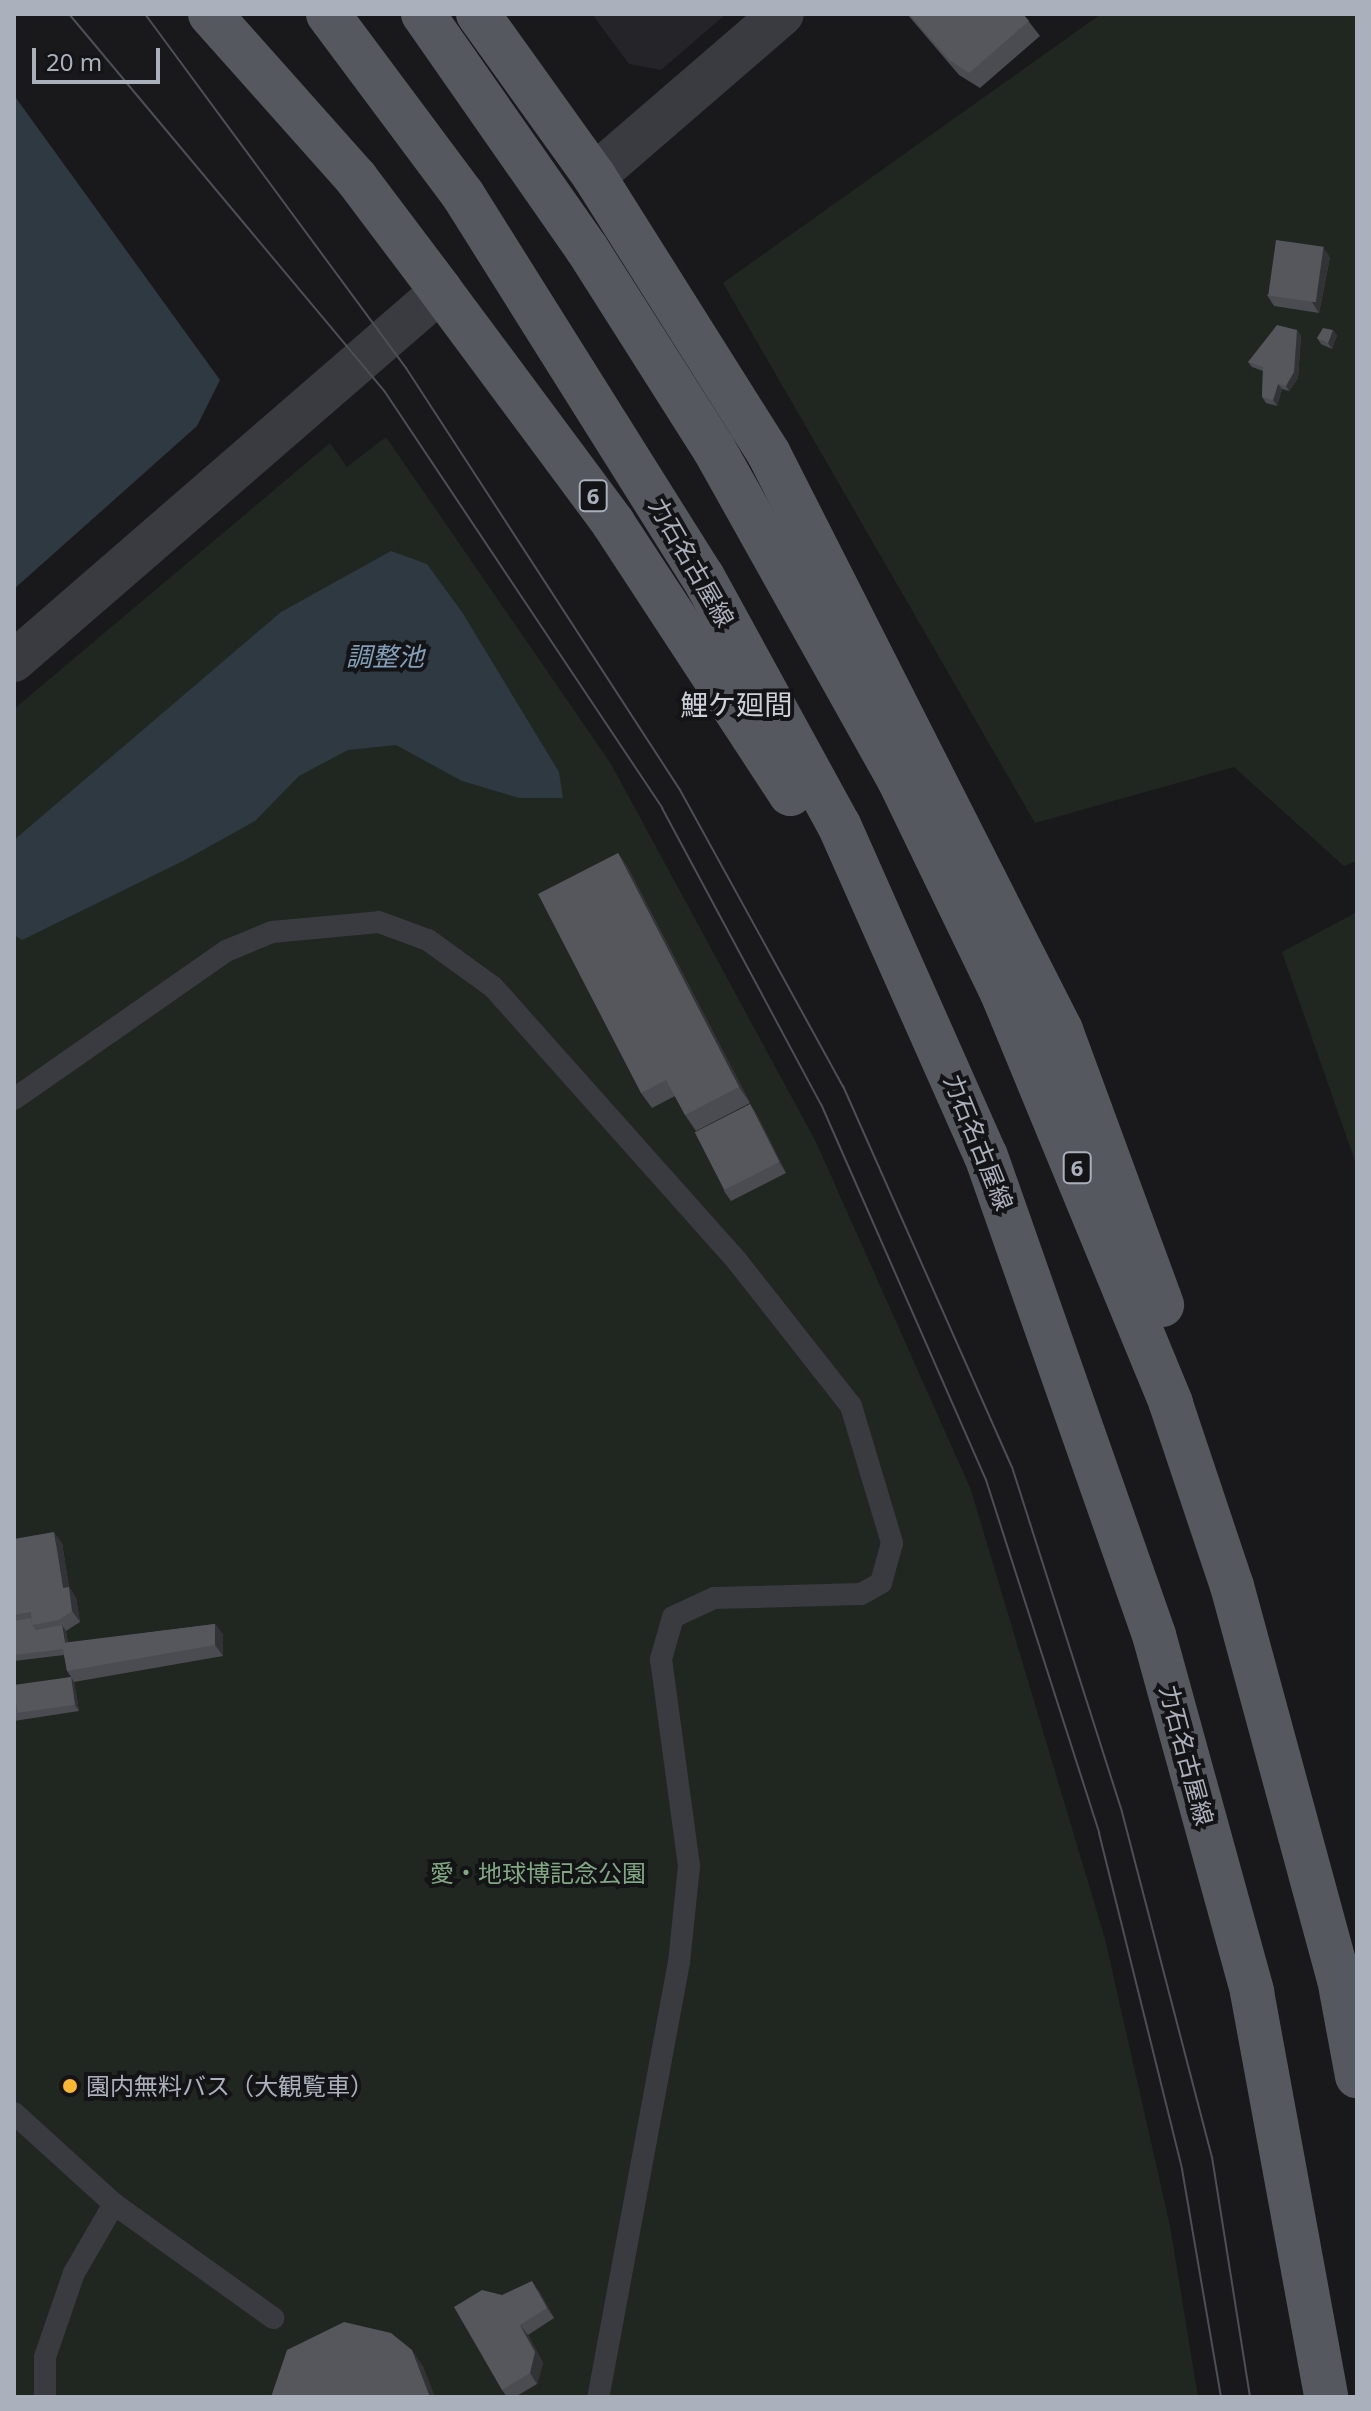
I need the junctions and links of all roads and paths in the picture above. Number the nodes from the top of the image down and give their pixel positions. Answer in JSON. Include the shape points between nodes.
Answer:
{"nodes":[{"id":1,"x":210,"y":14,"type":"edge"},
{"id":2,"x":328,"y":14,"type":"edge"},
{"id":3,"x":423,"y":14,"type":"edge"},
{"id":4,"x":478,"y":14,"type":"edge"},
{"id":5,"x":782,"y":14,"type":"edge"},
{"id":6,"x":594,"y":176,"type":"junction"},
{"id":7,"x":441,"y":291,"type":"junction"},
{"id":8,"x":14,"y":661,"type":"edge"},
{"id":9,"x":926,"y":1013,"type":"junction"},
{"id":10,"x":14,"y":1099,"type":"edge"},
{"id":11,"x":1232,"y":1586,"type":"junction"},
{"id":12,"x":1357,"y":2076,"type":"edge"},
{"id":13,"x":14,"y":2113,"type":"edge"},
{"id":14,"x":114,"y":2204,"type":"junction"},
{"id":15,"x":273,"y":2318,"type":"dead end"},
{"id":16,"x":45,"y":2397,"type":"edge"},
{"id":17,"x":598,"y":2397,"type":"edge"},
{"id":18,"x":1326,"y":2397,"type":"edge"}],
"edges":[{"from":1,"to":7,"type":"main road","number":"6","via":[[356,178]]},
{"from":2,"to":9,"type":"main road","name":"力石名古屋線","number":"6","via":[[463,195],[703,577],[839,825]]},
{"from":3,"to":11,"type":"main road","number":"6","via":[[707,437],[899,780],[1087,1191]]},
{"from":4,"to":6,"type":"main road","number":"6"},
{"from":5,"to":6,"type":"street"},
{"from":6,"to":11,"type":"main road","number":"6","via":[[769,454],[1061,1030],[1212,1455]]},
{"from":7,"to":8,"type":"street"},
{"from":7,"to":9,"type":"main road","number":"6","via":[[725,689]]},
{"from":9,"to":18,"type":"main road","name":"力石名古屋線","number":"6","via":[[1085,1422],[1154,1635],[1252,1992]]},
{"from":10,"to":17,"type":"lane","via":[[226,951],[272,932],[379,922],[428,940],[493,987],[737,1261],[851,1406],[892,1543],[881,1583],[861,1594],[714,1598],[673,1617],[661,1659],[689,1866],[679,1962]]},
{"from":11,"to":12,"type":"main road","number":"6","via":[[1339,1979]]},
{"from":13,"to":14,"type":"lane"},
{"from":14,"to":15,"type":"lane"},
{"from":14,"to":16,"type":"lane","via":[[74,2273],[45,2357]]}]}
